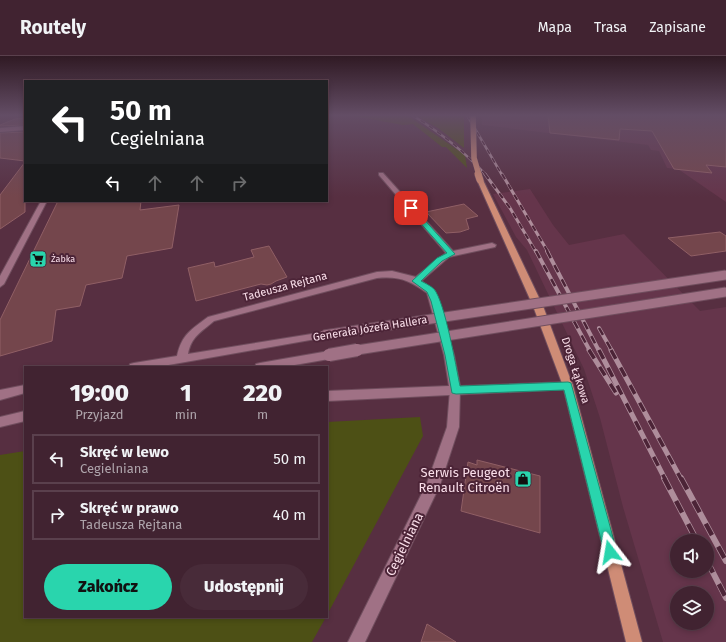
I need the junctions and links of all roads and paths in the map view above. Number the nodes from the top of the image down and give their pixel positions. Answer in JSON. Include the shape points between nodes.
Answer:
{"nodes":[{"id":1,"x":474,"y":142,"type":"edge"},
{"id":2,"x":381,"y":174,"type":"dead end"},
{"id":3,"x":43,"y":202,"type":"edge"},
{"id":4,"x":492,"y":245,"type":"dead end"},
{"id":5,"x":451,"y":254,"type":"junction"},
{"id":6,"x":726,"y":275,"type":"edge"},
{"id":7,"x":1,"y":281,"type":"edge"},
{"id":8,"x":416,"y":281,"type":"junction"},
{"id":9,"x":726,"y":292,"type":"edge"},
{"id":10,"x":182,"y":358,"type":"junction"},
{"id":11,"x":139,"y":366,"type":"edge"},
{"id":12,"x":266,"y":366,"type":"edge"},
{"id":13,"x":568,"y":386,"type":"junction"},
{"id":14,"x":24,"y":389,"type":"edge"},
{"id":15,"x":456,"y":390,"type":"junction"},
{"id":16,"x":0,"y":395,"type":"edge"},
{"id":17,"x":328,"y":396,"type":"edge"},
{"id":18,"x":24,"y":416,"type":"edge"},
{"id":19,"x":0,"y":422,"type":"edge"},
{"id":20,"x":356,"y":642,"type":"edge"},
{"id":21,"x":634,"y":642,"type":"edge"}],
"edges":[{"from":1,"to":13,"type":"main road","name":"Droga Łąkowa","bridge":true,"via":[[474,158],[480,180],[538,306]]},
{"from":2,"to":5,"type":"main road"},
{"from":3,"to":7,"type":"main road"},
{"from":4,"to":5,"type":"main road"},
{"from":5,"to":8,"type":"main road","via":[[439,259]]},
{"from":6,"to":10,"type":"main road","name":"Generała Józefa Hallera","bridge":true},
{"from":8,"to":10,"type":"main road","name":"Tadeusza Rejtana","via":[[392,274],[377,275],[212,319],[193,333],[185,343]]},
{"from":8,"to":15,"type":"main road","name":"Tadeusza Rejtana","via":[[431,291],[435,301],[450,355]]},
{"from":9,"to":12,"type":"main road","name":"Generała Józefa Hallera","bridge":true},
{"from":10,"to":11,"type":"main road","name":"Generała Józefa Hallera"},
{"from":13,"to":15,"type":"main road"},
{"from":13,"to":21,"type":"main road","name":"Droga Łąkowa"},
{"from":14,"to":16,"type":"main road"},
{"from":15,"to":17,"type":"main road"},
{"from":15,"to":20,"type":"main road","name":"Cegielniana","via":[[453,427],[433,485]]},
{"from":18,"to":19,"type":"main road"}]}
